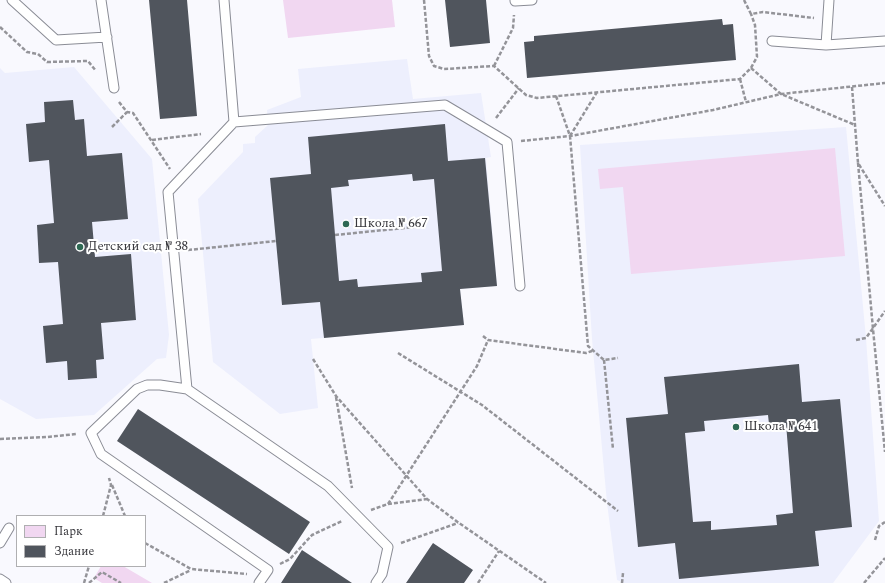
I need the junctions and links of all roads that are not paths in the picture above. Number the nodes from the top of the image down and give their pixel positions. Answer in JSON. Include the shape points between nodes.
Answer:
{"nodes":[{"id":1,"x":12,"y":0,"type":"edge"},
{"id":2,"x":101,"y":0,"type":"edge"},
{"id":3,"x":224,"y":0,"type":"edge"},
{"id":4,"x":532,"y":0,"type":"edge"},
{"id":5,"x":829,"y":0,"type":"edge"},
{"id":6,"x":515,"y":1,"type":"edge"},
{"id":7,"x":106,"y":37,"type":"junction"},
{"id":8,"x":772,"y":41,"type":"dead end"},
{"id":9,"x":885,"y":41,"type":"edge"},
{"id":10,"x":826,"y":45,"type":"junction"},
{"id":11,"x":115,"y":92,"type":"road end"},
{"id":12,"x":234,"y":122,"type":"junction"},
{"id":13,"x":520,"y":286,"type":"dead end"},
{"id":14,"x":187,"y":389,"type":"junction"},
{"id":15,"x":9,"y":528,"type":"dead end"},
{"id":16,"x":0,"y":543,"type":"edge"},
{"id":17,"x":0,"y":579,"type":"edge"},
{"id":18,"x":6,"y":583,"type":"edge"},
{"id":19,"x":258,"y":583,"type":"edge"},
{"id":20,"x":376,"y":583,"type":"edge"}],
"edges":[{"from":1,"to":7,"type":"lane","via":[[56,40]]},
{"from":2,"to":7,"type":"lane"},
{"from":3,"to":12,"type":"lane"},
{"from":4,"to":6,"type":"lane"},
{"from":5,"to":10,"type":"lane"},
{"from":7,"to":11,"type":"lane"},
{"from":8,"to":10,"type":"lane"},
{"from":9,"to":10,"type":"lane"},
{"from":12,"to":13,"type":"lane","via":[[445,105],[507,142]]},
{"from":12,"to":14,"type":"lane","via":[[168,192]]},
{"from":14,"to":19,"type":"lane","via":[[160,385],[148,385],[137,389],[91,433],[101,454],[268,570]]},
{"from":14,"to":20,"type":"lane","via":[[328,486],[388,547],[382,574]]},
{"from":15,"to":16,"type":"lane"},
{"from":17,"to":18,"type":"lane"}]}
